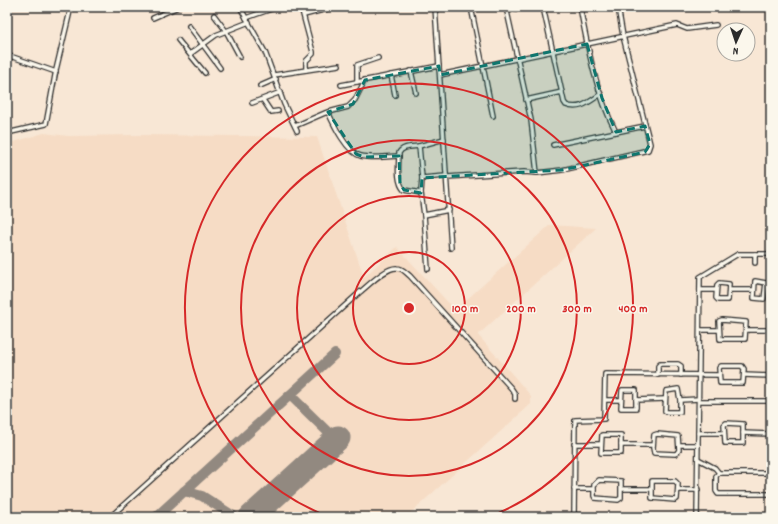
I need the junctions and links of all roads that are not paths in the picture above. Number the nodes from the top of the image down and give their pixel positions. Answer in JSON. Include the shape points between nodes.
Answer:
{"nodes":[{"id":1,"x":72,"y":7,"type":"edge"},
{"id":2,"x":178,"y":7,"type":"edge"},
{"id":3,"x":240,"y":7,"type":"edge"},
{"id":4,"x":277,"y":7,"type":"edge"},
{"id":5,"x":302,"y":7,"type":"edge"},
{"id":6,"x":435,"y":7,"type":"edge"},
{"id":7,"x":470,"y":7,"type":"edge"},
{"id":8,"x":528,"y":7,"type":"edge"},
{"id":9,"x":543,"y":7,"type":"edge"},
{"id":10,"x":580,"y":7,"type":"edge"},
{"id":11,"x":618,"y":7,"type":"edge"},
{"id":12,"x":327,"y":9,"type":"dead end"},
{"id":13,"x":507,"y":9,"type":"edge"},
{"id":14,"x":214,"y":15,"type":"dead end"},
{"id":15,"x":304,"y":15,"type":"junction"},
{"id":16,"x":153,"y":18,"type":"dead end"},
{"id":17,"x":246,"y":18,"type":"junction"},
{"id":18,"x":249,"y":22,"type":"junction"},
{"id":19,"x":716,"y":25,"type":"dead end"},
{"id":20,"x":189,"y":26,"type":"dead end"},
{"id":21,"x":226,"y":31,"type":"junction"},
{"id":22,"x":623,"y":36,"type":"junction"},
{"id":23,"x":178,"y":40,"type":"dead end"},
{"id":24,"x":203,"y":44,"type":"junction"},
{"id":25,"x":587,"y":44,"type":"junction"},
{"id":26,"x":553,"y":51,"type":"junction"},
{"id":27,"x":190,"y":54,"type":"junction"},
{"id":28,"x":7,"y":55,"type":"edge"},
{"id":29,"x":240,"y":57,"type":"dead end"},
{"id":30,"x":378,"y":58,"type":"dead end"},
{"id":31,"x":517,"y":59,"type":"junction"},
{"id":32,"x":339,"y":64,"type":"dead end"},
{"id":33,"x":439,"y":66,"type":"junction"},
{"id":34,"x":482,"y":66,"type":"junction"},
{"id":35,"x":220,"y":68,"type":"dead end"},
{"id":36,"x":306,"y":70,"type":"junction"},
{"id":37,"x":411,"y":71,"type":"junction"},
{"id":38,"x":56,"y":72,"type":"junction"},
{"id":39,"x":206,"y":73,"type":"dead end"},
{"id":40,"x":391,"y":75,"type":"junction"},
{"id":41,"x":440,"y":75,"type":"junction"},
{"id":42,"x":275,"y":77,"type":"junction"},
{"id":43,"x":365,"y":80,"type":"junction"},
{"id":44,"x":358,"y":82,"type":"junction"},
{"id":45,"x":341,"y":85,"type":"dead end"},
{"id":46,"x":260,"y":86,"type":"dead end"},
{"id":47,"x":280,"y":92,"type":"junction"},
{"id":48,"x":562,"y":92,"type":"junction"},
{"id":49,"x":416,"y":93,"type":"dead end"},
{"id":50,"x":601,"y":94,"type":"junction"},
{"id":51,"x":395,"y":95,"type":"dead end"},
{"id":52,"x":263,"y":100,"type":"junction"},
{"id":53,"x":526,"y":100,"type":"junction"},
{"id":54,"x":252,"y":103,"type":"dead end"},
{"id":55,"x":278,"y":111,"type":"dead end"},
{"id":56,"x":328,"y":112,"type":"junction"},
{"id":57,"x":493,"y":116,"type":"dead end"},
{"id":58,"x":295,"y":126,"type":"junction"},
{"id":59,"x":645,"y":126,"type":"junction"},
{"id":60,"x":297,"y":131,"type":"dead end"},
{"id":61,"x":616,"y":132,"type":"junction"},
{"id":62,"x":7,"y":134,"type":"edge"},
{"id":63,"x":444,"y":139,"type":"junction"},
{"id":64,"x":553,"y":145,"type":"dead end"},
{"id":65,"x":419,"y":146,"type":"junction"},
{"id":66,"x":399,"y":156,"type":"junction"},
{"id":67,"x":537,"y":173,"type":"junction"},
{"id":68,"x":446,"y":176,"type":"junction"},
{"id":69,"x":422,"y":178,"type":"junction"},
{"id":70,"x":421,"y":193,"type":"junction"},
{"id":71,"x":449,"y":210,"type":"junction"},
{"id":72,"x":424,"y":215,"type":"junction"},
{"id":73,"x":452,"y":248,"type":"dead end"},
{"id":74,"x":755,"y":254,"type":"junction"},
{"id":75,"x":771,"y":254,"type":"edge"},
{"id":76,"x":755,"y":264,"type":"dead end"},
{"id":77,"x":428,"y":269,"type":"dead end"},
{"id":78,"x":700,"y":290,"type":"junction"},
{"id":79,"x":716,"y":290,"type":"junction"},
{"id":80,"x":729,"y":290,"type":"junction"},
{"id":81,"x":754,"y":290,"type":"junction"},
{"id":82,"x":766,"y":290,"type":"junction"},
{"id":83,"x":771,"y":290,"type":"edge"},
{"id":84,"x":700,"y":330,"type":"junction"},
{"id":85,"x":719,"y":330,"type":"junction"},
{"id":86,"x":746,"y":330,"type":"junction"},
{"id":87,"x":771,"y":330,"type":"edge"},
{"id":88,"x":658,"y":375,"type":"junction"},
{"id":89,"x":681,"y":375,"type":"junction"},
{"id":90,"x":698,"y":375,"type":"junction"},
{"id":91,"x":719,"y":375,"type":"junction"},
{"id":92,"x":744,"y":375,"type":"junction"},
{"id":93,"x":771,"y":376,"type":"edge"},
{"id":94,"x":515,"y":399,"type":"dead end"},
{"id":95,"x":665,"y":399,"type":"junction"},
{"id":96,"x":605,"y":400,"type":"junction"},
{"id":97,"x":622,"y":400,"type":"junction"},
{"id":98,"x":636,"y":400,"type":"junction"},
{"id":99,"x":680,"y":400,"type":"junction"},
{"id":100,"x":699,"y":400,"type":"junction"},
{"id":101,"x":771,"y":401,"type":"edge"},
{"id":102,"x":698,"y":433,"type":"junction"},
{"id":103,"x":724,"y":433,"type":"junction"},
{"id":104,"x":743,"y":433,"type":"junction"},
{"id":105,"x":771,"y":434,"type":"edge"},
{"id":106,"x":574,"y":444,"type":"junction"},
{"id":107,"x":601,"y":444,"type":"junction"},
{"id":108,"x":653,"y":444,"type":"junction"},
{"id":109,"x":621,"y":445,"type":"junction"},
{"id":110,"x":679,"y":445,"type":"junction"},
{"id":111,"x":698,"y":445,"type":"junction"},
{"id":112,"x":698,"y":459,"type":"junction"},
{"id":113,"x":718,"y":473,"type":"junction"},
{"id":114,"x":771,"y":474,"type":"edge"},
{"id":115,"x":574,"y":489,"type":"junction"},
{"id":116,"x":594,"y":489,"type":"junction"},
{"id":117,"x":622,"y":489,"type":"junction"},
{"id":118,"x":651,"y":489,"type":"junction"},
{"id":119,"x":678,"y":490,"type":"junction"},
{"id":120,"x":698,"y":490,"type":"junction"},
{"id":121,"x":771,"y":494,"type":"edge"},
{"id":122,"x":574,"y":516,"type":"edge"},
{"id":123,"x":110,"y":517,"type":"edge"},
{"id":124,"x":600,"y":517,"type":"edge"},
{"id":125,"x":697,"y":517,"type":"edge"}],
"edges":[{"from":1,"to":38,"type":"street"},
{"from":2,"to":16,"type":"street"},
{"from":3,"to":17,"type":"street"},
{"from":4,"to":17,"type":"street"},
{"from":5,"to":15,"type":"street"},
{"from":6,"to":33,"type":"street"},
{"from":7,"to":34,"type":"street"},
{"from":8,"to":13,"type":"street"},
{"from":9,"to":26,"type":"street"},
{"from":10,"to":25,"type":"street"},
{"from":11,"to":22,"type":"street"},
{"from":12,"to":15,"type":"street"},
{"from":13,"to":31,"type":"street"},
{"from":14,"to":21,"type":"street"},
{"from":15,"to":36,"type":"street","via":[[314,52],[306,61]]},
{"from":17,"to":18,"type":"street"},
{"from":18,"to":21,"type":"street"},
{"from":18,"to":42,"type":"street","via":[[266,52]]},
{"from":19,"to":22,"type":"street","via":[[687,29],[677,24]]},
{"from":20,"to":24,"type":"street"},
{"from":21,"to":24,"type":"street"},
{"from":21,"to":29,"type":"street"},
{"from":22,"to":25,"type":"street"},
{"from":22,"to":59,"type":"street"},
{"from":23,"to":27,"type":"street"},
{"from":24,"to":27,"type":"street"},
{"from":24,"to":35,"type":"street"},
{"from":25,"to":26,"type":"street"},
{"from":25,"to":50,"type":"street"},
{"from":26,"to":31,"type":"street"},
{"from":26,"to":48,"type":"street"},
{"from":27,"to":39,"type":"street"},
{"from":28,"to":38,"type":"street"},
{"from":30,"to":44,"type":"street","via":[[357,65]]},
{"from":31,"to":34,"type":"street"},
{"from":31,"to":53,"type":"street"},
{"from":32,"to":36,"type":"street"},
{"from":33,"to":37,"type":"street"},
{"from":33,"to":41,"type":"street"},
{"from":34,"to":41,"type":"street"},
{"from":34,"to":57,"type":"street"},
{"from":36,"to":42,"type":"street"},
{"from":37,"to":40,"type":"street"},
{"from":37,"to":49,"type":"street"},
{"from":38,"to":62,"type":"street","via":[[46,124]]},
{"from":40,"to":43,"type":"street"},
{"from":40,"to":51,"type":"street"},
{"from":41,"to":63,"type":"street"},
{"from":42,"to":46,"type":"street"},
{"from":42,"to":47,"type":"street"},
{"from":43,"to":44,"type":"street"},
{"from":43,"to":56,"type":"street","via":[[353,104]]},
{"from":44,"to":45,"type":"street"},
{"from":47,"to":52,"type":"street"},
{"from":47,"to":58,"type":"street"},
{"from":48,"to":50,"type":"street","via":[[566,105],[574,108]]},
{"from":48,"to":53,"type":"street"},
{"from":50,"to":61,"type":"street"},
{"from":52,"to":54,"type":"street"},
{"from":52,"to":55,"type":"street","via":[[271,112]]},
{"from":53,"to":67,"type":"street"},
{"from":56,"to":58,"type":"street"},
{"from":56,"to":66,"type":"street","via":[[356,154],[364,157]]},
{"from":58,"to":60,"type":"street"},
{"from":59,"to":61,"type":"street"},
{"from":59,"to":67,"type":"street","via":[[650,144],[648,150],[577,167]]},
{"from":61,"to":64,"type":"street"},
{"from":63,"to":65,"type":"street"},
{"from":63,"to":68,"type":"street"},
{"from":65,"to":66,"type":"street","via":[[403,148]]},
{"from":65,"to":69,"type":"street"},
{"from":66,"to":70,"type":"street","via":[[402,187],[404,190]]},
{"from":67,"to":68,"type":"street"},
{"from":68,"to":69,"type":"street"},
{"from":68,"to":71,"type":"street"},
{"from":69,"to":70,"type":"street"},
{"from":70,"to":72,"type":"street"},
{"from":71,"to":72,"type":"street"},
{"from":71,"to":73,"type":"street"},
{"from":72,"to":77,"type":"street"},
{"from":74,"to":75,"type":"street"},
{"from":74,"to":76,"type":"street"},
{"from":74,"to":78,"type":"street","via":[[738,254],[700,277]]},
{"from":78,"to":79,"type":"street"},
{"from":78,"to":84,"type":"street"},
{"from":79,"to":80,"type":"street","via":[[719,283],[728,284]]},
{"from":79,"to":80,"type":"street","via":[[718,300],[728,300]]},
{"from":80,"to":81,"type":"street"},
{"from":81,"to":82,"type":"street","via":[[755,281],[765,282]]},
{"from":81,"to":82,"type":"street","via":[[754,298],[764,299]]},
{"from":82,"to":83,"type":"street"},
{"from":84,"to":85,"type":"street"},
{"from":84,"to":90,"type":"street"},
{"from":85,"to":86,"type":"street","via":[[721,339],[742,340],[745,338]]},
{"from":85,"to":86,"type":"street","via":[[719,322],[722,320],[746,322]]},
{"from":86,"to":87,"type":"street"},
{"from":88,"to":89,"type":"street"},
{"from":88,"to":89,"type":"street","via":[[660,364],[678,364],[681,366]]},
{"from":88,"to":96,"type":"street","via":[[605,374]]},
{"from":89,"to":90,"type":"street"},
{"from":90,"to":91,"type":"street"},
{"from":90,"to":100,"type":"street"},
{"from":91,"to":92,"type":"street","via":[[721,366],[742,366]]},
{"from":91,"to":92,"type":"street","via":[[721,384],[742,384]]},
{"from":92,"to":93,"type":"street"},
{"from":94,"to":123,"type":"street","via":[[511,388],[410,276],[398,267],[390,269],[360,292]]},
{"from":95,"to":98,"type":"street"},
{"from":95,"to":99,"type":"street","via":[[666,391],[678,389]]},
{"from":95,"to":99,"type":"street","via":[[665,411],[675,413],[680,410]]},
{"from":96,"to":97,"type":"street"},
{"from":96,"to":106,"type":"street","via":[[604,419],[575,420]]},
{"from":97,"to":98,"type":"street","via":[[621,408],[636,408]]},
{"from":97,"to":98,"type":"street","via":[[622,390],[636,390]]},
{"from":99,"to":100,"type":"street"},
{"from":100,"to":101,"type":"street"},
{"from":100,"to":102,"type":"street"},
{"from":102,"to":103,"type":"street"},
{"from":102,"to":111,"type":"street"},
{"from":103,"to":104,"type":"street","via":[[724,424],[742,423]]},
{"from":103,"to":104,"type":"street","via":[[725,443],[742,444]]},
{"from":104,"to":105,"type":"street"},
{"from":106,"to":107,"type":"street"},
{"from":106,"to":115,"type":"street"},
{"from":107,"to":109,"type":"street","via":[[601,453],[621,453]]},
{"from":107,"to":109,"type":"street","via":[[602,435],[621,435]]},
{"from":108,"to":109,"type":"street"},
{"from":108,"to":110,"type":"street","via":[[654,453],[675,454],[679,450]]},
{"from":108,"to":110,"type":"street","via":[[654,435],[657,434],[678,436]]},
{"from":110,"to":111,"type":"street"},
{"from":111,"to":112,"type":"street"},
{"from":112,"to":113,"type":"street","via":[[715,468]]},
{"from":112,"to":120,"type":"street"},
{"from":113,"to":114,"type":"street"},
{"from":113,"to":121,"type":"street","via":[[718,494]]},
{"from":115,"to":116,"type":"street"},
{"from":115,"to":122,"type":"street"},
{"from":116,"to":117,"type":"street","via":[[594,484],[599,480],[618,480],[622,482]]},
{"from":116,"to":117,"type":"street","via":[[595,498],[616,500],[621,498]]},
{"from":117,"to":118,"type":"street"},
{"from":118,"to":119,"type":"street","via":[[654,481],[675,481]]},
{"from":118,"to":119,"type":"street","via":[[654,499],[675,500]]},
{"from":119,"to":120,"type":"street"},
{"from":120,"to":125,"type":"street"},
{"from":122,"to":124,"type":"street"}]}
